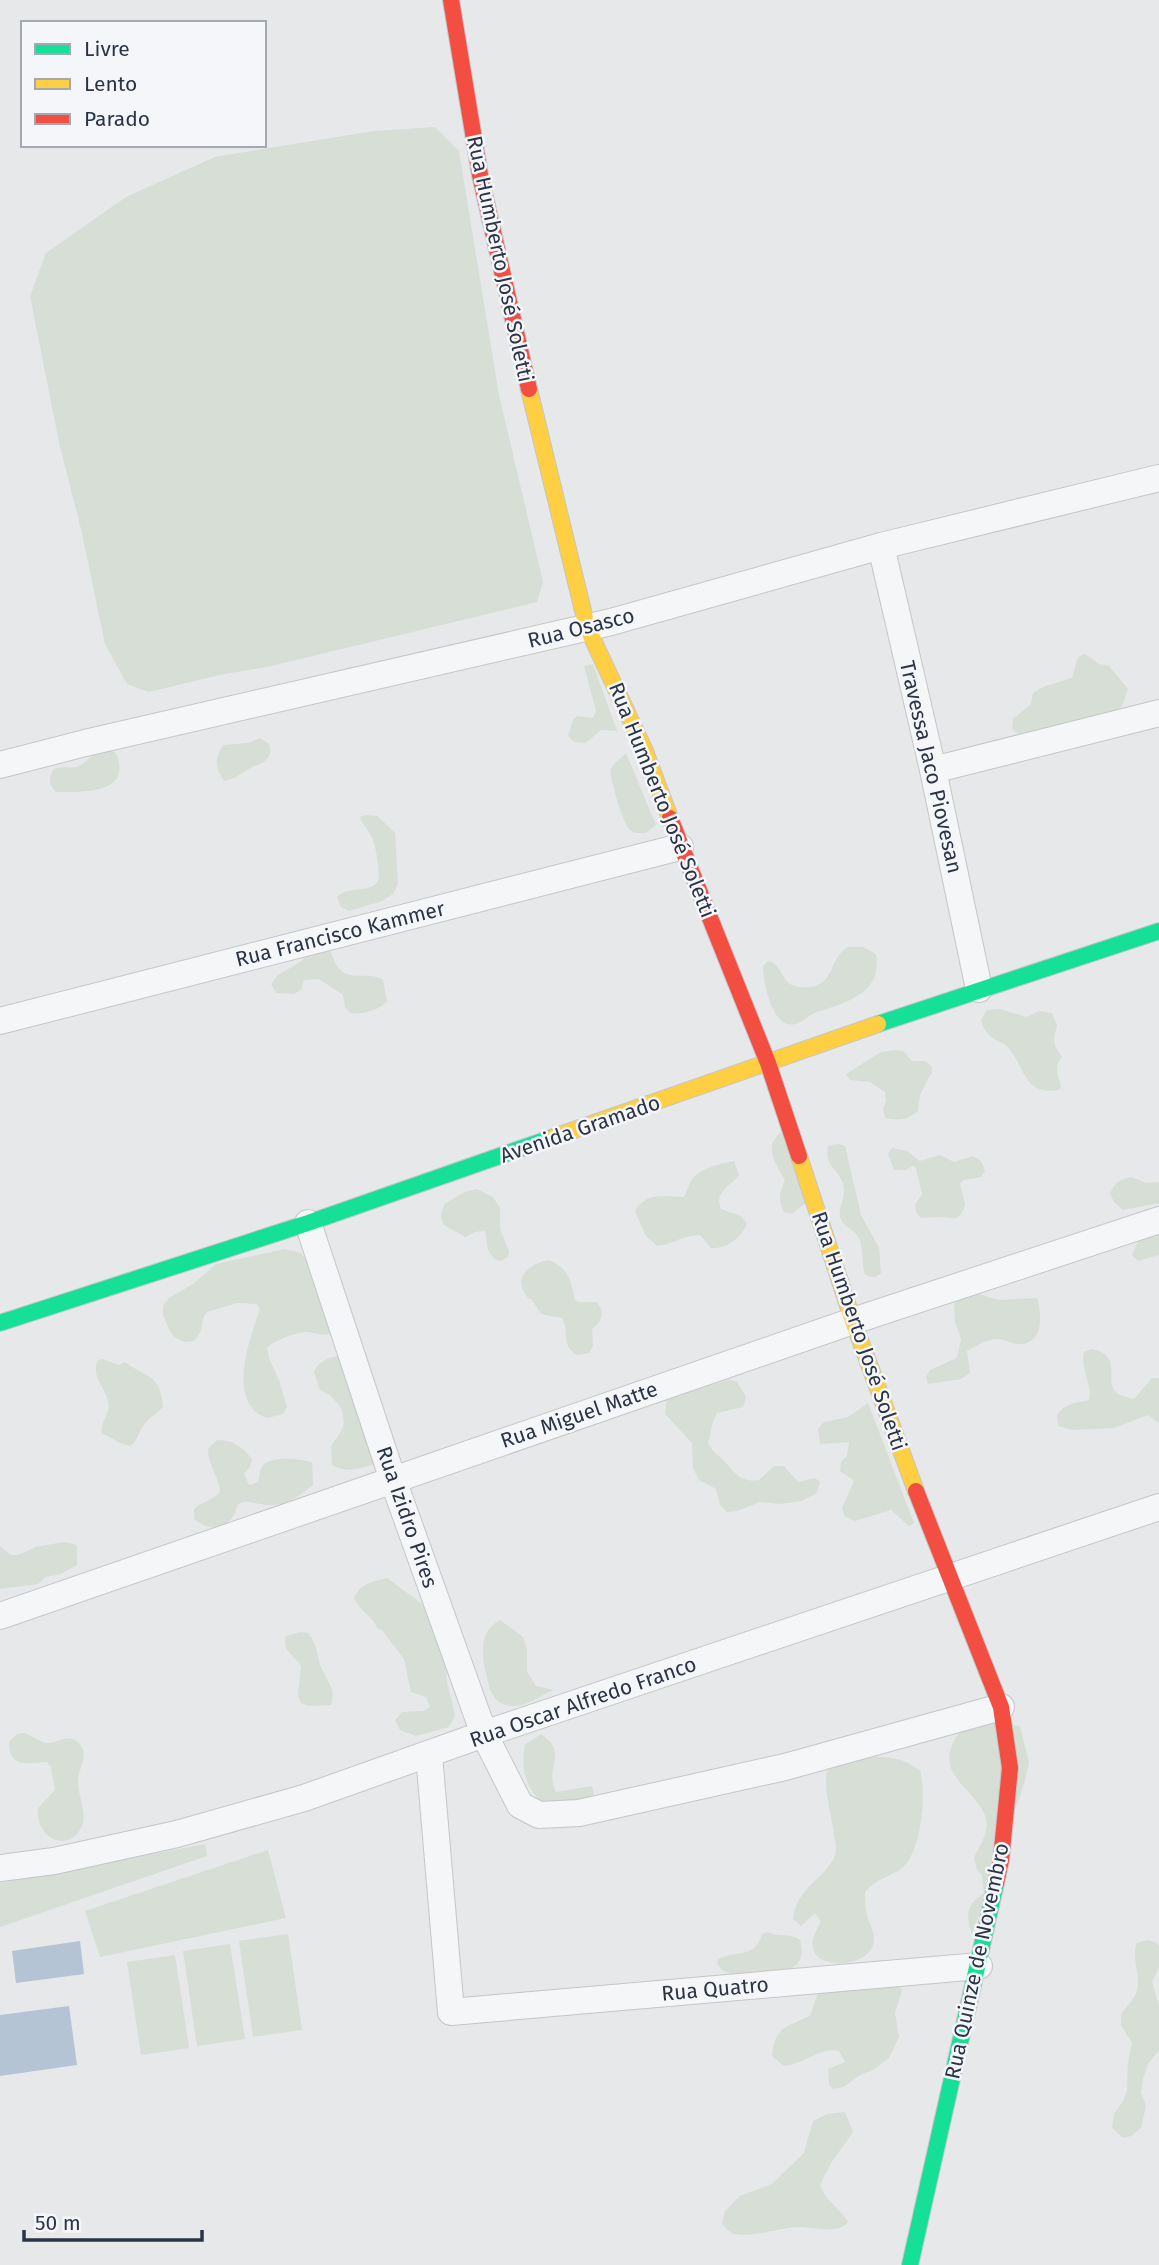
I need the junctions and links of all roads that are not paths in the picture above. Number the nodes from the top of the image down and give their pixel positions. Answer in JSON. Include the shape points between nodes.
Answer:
{"nodes":[{"id":1,"x":451,"y":0,"type":"edge"},
{"id":2,"x":1159,"y":478,"type":"edge"},
{"id":3,"x":881,"y":546,"type":"junction"},
{"id":4,"x":587,"y":627,"type":"junction"},
{"id":5,"x":1159,"y":713,"type":"edge"},
{"id":6,"x":0,"y":765,"type":"edge"},
{"id":7,"x":933,"y":770,"type":"junction"},
{"id":8,"x":680,"y":847,"type":"junction"},
{"id":9,"x":1159,"y":931,"type":"edge"},
{"id":10,"x":979,"y":989,"type":"junction"},
{"id":11,"x":0,"y":1021,"type":"edge"},
{"id":12,"x":768,"y":1063,"type":"junction"},
{"id":13,"x":1159,"y":1220,"type":"edge"},
{"id":14,"x":308,"y":1223,"type":"junction"},
{"id":15,"x":853,"y":1321,"type":"junction"},
{"id":16,"x":0,"y":1323,"type":"edge"},
{"id":17,"x":393,"y":1480,"type":"junction"},
{"id":18,"x":1159,"y":1507,"type":"edge"},
{"id":19,"x":949,"y":1579,"type":"junction"},
{"id":20,"x":0,"y":1616,"type":"edge"},
{"id":21,"x":1001,"y":1707,"type":"junction"},
{"id":22,"x":485,"y":1734,"type":"junction"},
{"id":23,"x":429,"y":1755,"type":"junction"},
{"id":24,"x":0,"y":1868,"type":"edge"},
{"id":25,"x":979,"y":1966,"type":"junction"},
{"id":26,"x":910,"y":2265,"type":"edge"}],
"edges":[{"from":1,"to":4,"type":"street","name":"Rua Humberto José Soletti","via":[[480,175]]},
{"from":2,"to":3,"type":"street","name":"Rua Osasco"},
{"from":3,"to":4,"type":"street","name":"Rua Osasco"},
{"from":3,"to":7,"type":"street","name":"Travessa Jaco Piovesan"},
{"from":4,"to":6,"type":"street","name":"Rua Osasco"},
{"from":4,"to":8,"type":"street","name":"Rua Humberto José Soletti","via":[[645,751]]},
{"from":5,"to":7,"type":"street"},
{"from":7,"to":10,"type":"street","name":"Travessa Jaco Piovesan"},
{"from":8,"to":11,"type":"street","name":"Rua Francisco Kammer"},
{"from":8,"to":12,"type":"street","name":"Rua Humberto José Soletti"},
{"from":9,"to":10,"type":"street","name":"Avenida Gramado"},
{"from":10,"to":12,"type":"street","name":"Avenida Gramado"},
{"from":12,"to":14,"type":"street","name":"Avenida Gramado"},
{"from":12,"to":15,"type":"street","name":"Rua Humberto José Soletti"},
{"from":13,"to":15,"type":"street","name":"Rua Miguel Matte"},
{"from":14,"to":16,"type":"street","name":"Avenida Gramado"},
{"from":14,"to":17,"type":"street","name":"Rua Izidro Pires"},
{"from":15,"to":17,"type":"street","name":"Rua Miguel Matte"},
{"from":15,"to":19,"type":"street","name":"Rua Humberto José Soletti"},
{"from":17,"to":20,"type":"street","name":"Rua Miguel Matte"},
{"from":17,"to":22,"type":"street","name":"Rua Izidro Pires"},
{"from":18,"to":19,"type":"street","name":"Rua Oscar Alfredo Franco"},
{"from":19,"to":21,"type":"street","name":"Rua Quinze de Novembro"},
{"from":19,"to":22,"type":"street","name":"Rua Oscar Alfredo Franco"},
{"from":21,"to":22,"type":"street","name":"Rua Izidro Pires","via":[[785,1767],[579,1813],[539,1815],[520,1805]]},
{"from":21,"to":25,"type":"street","name":"Rua Quinze de Novembro","via":[[1010,1768],[1001,1860]]},
{"from":22,"to":23,"type":"street","name":"Rua Oscar Alfredo Franco"},
{"from":23,"to":24,"type":"street","name":"Rua Oscar Alfredo Franco","via":[[304,1798],[177,1834]]},
{"from":23,"to":25,"type":"street","name":"Rua Quatro","via":[[451,2012]]},
{"from":25,"to":26,"type":"street","name":"Rua Quinze de Novembro"}]}
